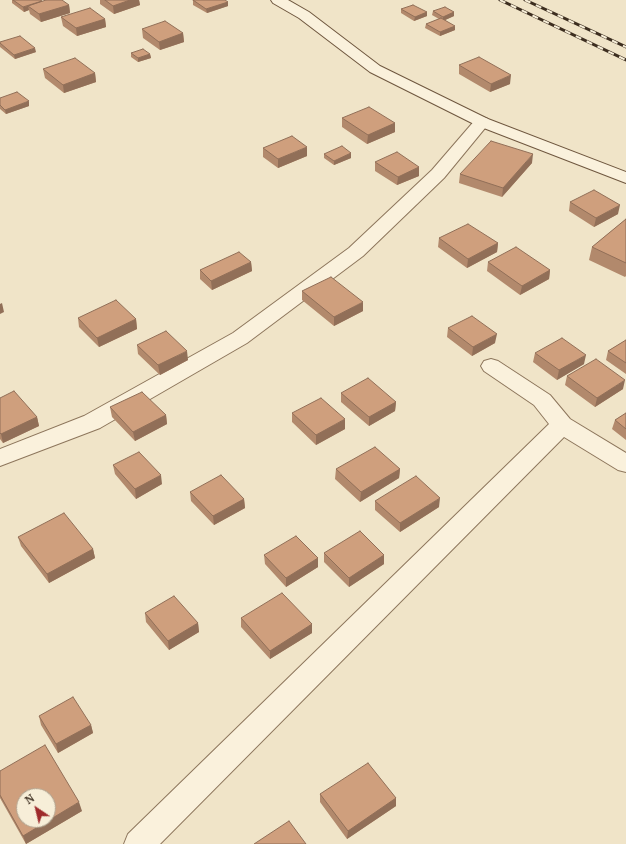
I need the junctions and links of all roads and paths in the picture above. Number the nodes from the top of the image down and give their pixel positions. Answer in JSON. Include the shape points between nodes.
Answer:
{"nodes":[{"id":1,"x":278,"y":0,"type":"edge"},
{"id":2,"x":482,"y":122,"type":"junction"},
{"id":3,"x":626,"y":178,"type":"edge"},
{"id":4,"x":491,"y":366,"type":"dead end"},
{"id":5,"x":562,"y":425,"type":"junction"},
{"id":6,"x":0,"y":458,"type":"edge"},
{"id":7,"x":626,"y":464,"type":"edge"},
{"id":8,"x":139,"y":844,"type":"edge"}],
"edges":[{"from":1,"to":2,"type":"street","via":[[304,15],[375,68]]},
{"from":2,"to":3,"type":"street"},
{"from":2,"to":6,"type":"street","via":[[438,174],[356,252],[240,338],[92,422]]},
{"from":4,"to":5,"type":"street","via":[[542,400]]},
{"from":5,"to":7,"type":"street"},
{"from":5,"to":8,"type":"street"}]}
